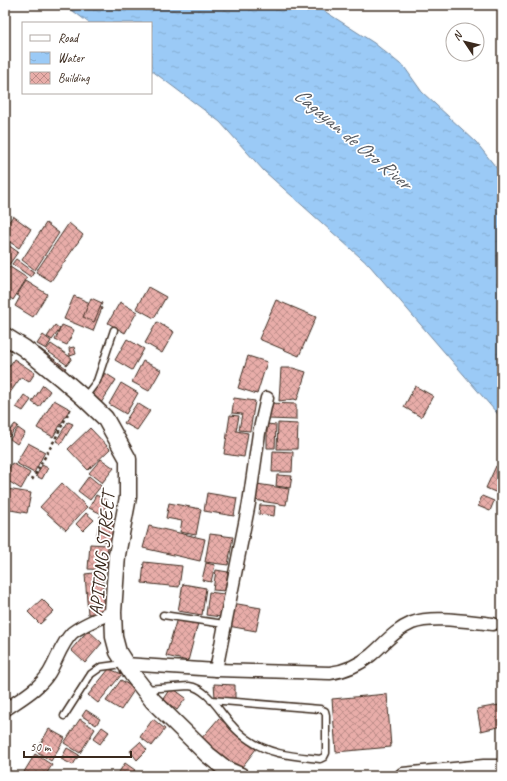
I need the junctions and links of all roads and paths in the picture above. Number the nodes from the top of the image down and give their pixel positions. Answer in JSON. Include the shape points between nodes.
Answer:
{"nodes":[{"id":1,"x":114,"y":330,"type":"dead end"},
{"id":2,"x":5,"y":336,"type":"edge"},
{"id":3,"x":81,"y":395,"type":"junction"},
{"id":4,"x":267,"y":398,"type":"dead end"},
{"id":5,"x":32,"y":480,"type":"dead end"},
{"id":6,"x":113,"y":612,"type":"junction"},
{"id":7,"x":163,"y":614,"type":"dead end"},
{"id":8,"x":224,"y":624,"type":"junction"},
{"id":9,"x":493,"y":624,"type":"dead end"},
{"id":10,"x":125,"y":664,"type":"junction"},
{"id":11,"x":216,"y":670,"type":"junction"},
{"id":12,"x":144,"y":690,"type":"junction"},
{"id":13,"x":211,"y":700,"type":"junction"},
{"id":14,"x":5,"y":710,"type":"edge"},
{"id":15,"x":64,"y":716,"type":"dead end"},
{"id":16,"x":502,"y":768,"type":"edge"},
{"id":17,"x":241,"y":776,"type":"edge"},
{"id":18,"x":403,"y":776,"type":"edge"}],
"edges":[{"from":1,"to":3,"type":"lane","via":[[96,381]]},
{"from":2,"to":3,"type":"street","name":"APITONG STREET","via":[[24,348]]},
{"from":3,"to":5,"type":"path"},
{"from":3,"to":6,"type":"street","name":"APITONG STREET","via":[[105,418],[128,459],[128,497],[117,555]]},
{"from":4,"to":8,"type":"street"},
{"from":6,"to":10,"type":"street","name":"APITONG STREET","via":[[114,637]]},
{"from":6,"to":14,"type":"street","via":[[71,634],[44,679],[36,688]]},
{"from":7,"to":8,"type":"lane"},
{"from":8,"to":11,"type":"street"},
{"from":9,"to":11,"type":"street","via":[[418,621],[396,632],[362,662],[330,673]]},
{"from":10,"to":11,"type":"street"},
{"from":10,"to":12,"type":"street","name":"APITONG STREET"},
{"from":10,"to":15,"type":"lane","via":[[101,667],[91,674]]},
{"from":12,"to":13,"type":"lane","via":[[194,686]]},
{"from":12,"to":17,"type":"street","name":"APITONG STREET","via":[[208,755],[227,770]]},
{"from":13,"to":13,"type":"lane","via":[[325,711],[324,758],[320,760],[279,754],[258,746],[232,725]]},
{"from":16,"to":18,"type":"street"}]}
